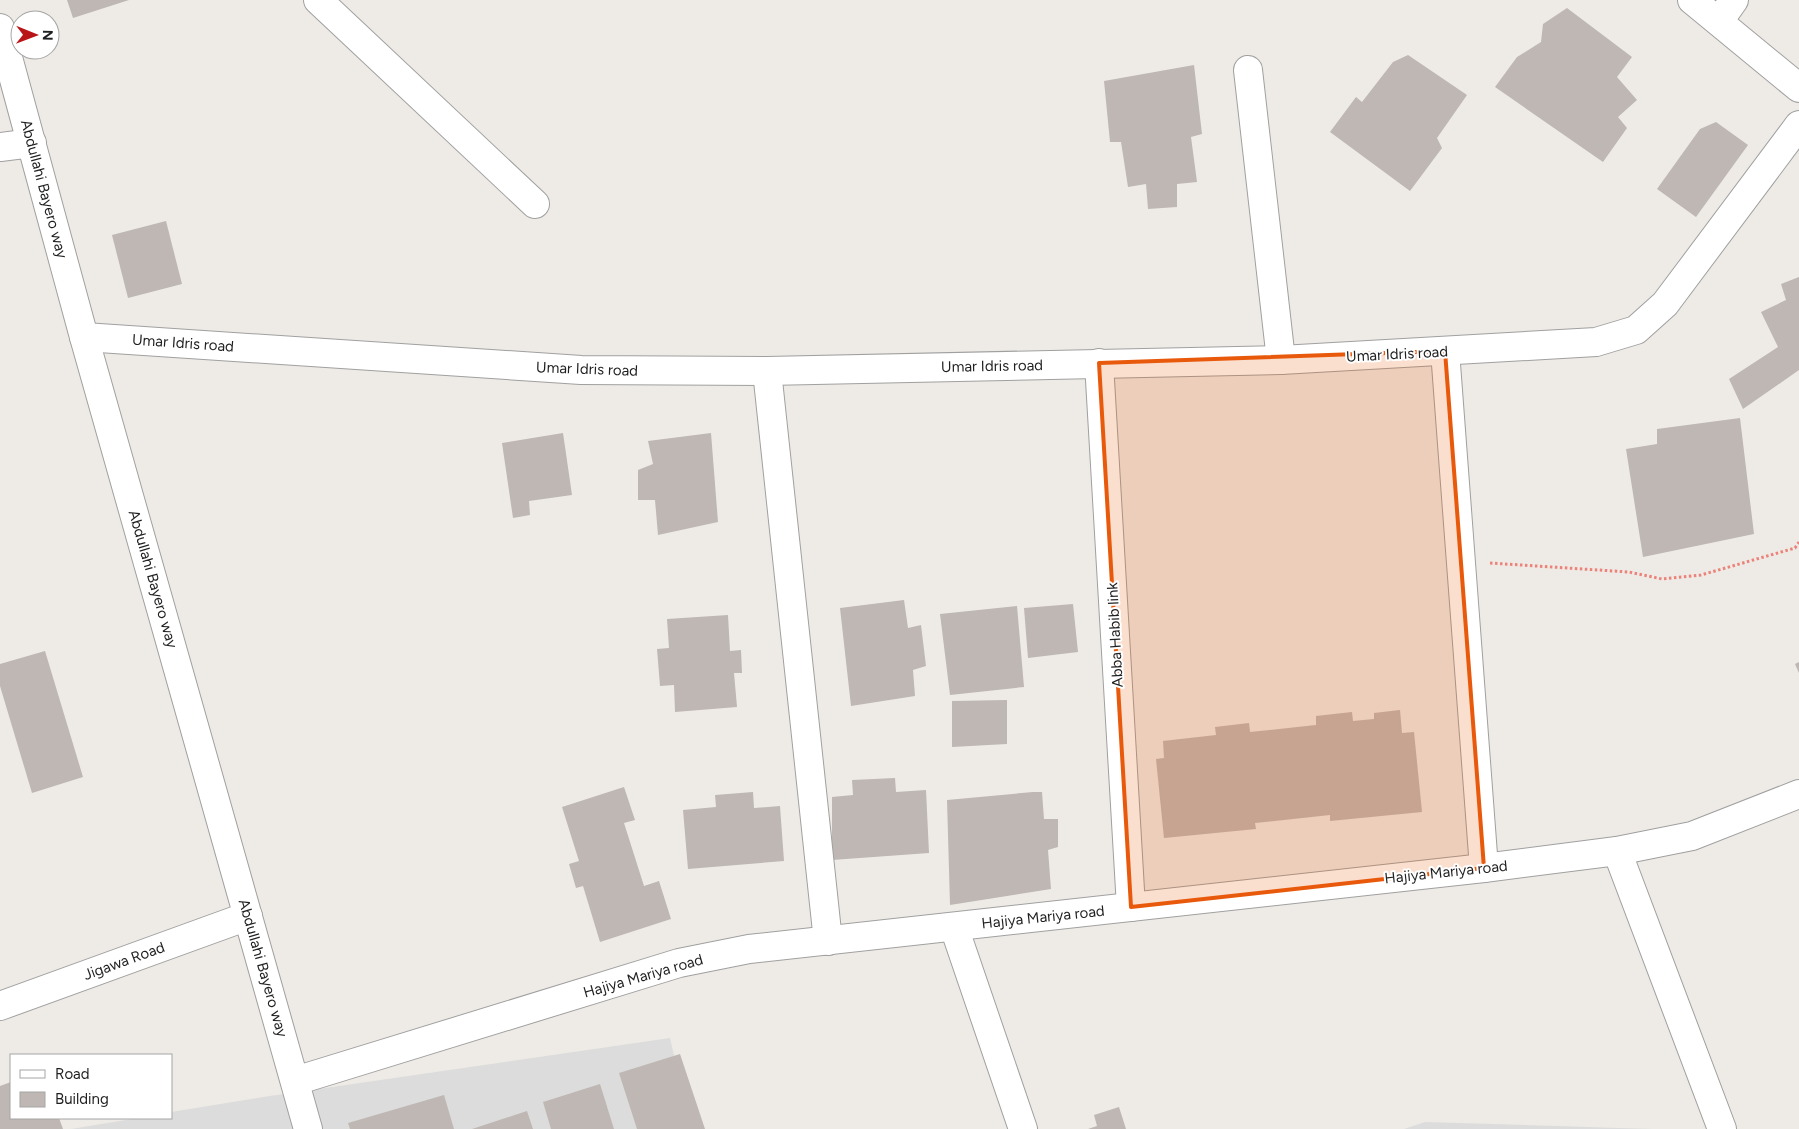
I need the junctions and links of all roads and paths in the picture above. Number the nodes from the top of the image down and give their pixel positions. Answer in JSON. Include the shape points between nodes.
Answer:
{"nodes":[{"id":1,"x":318,"y":0,"type":"edge"},
{"id":2,"x":1692,"y":0,"type":"edge"},
{"id":3,"x":1727,"y":11,"type":"edge"},
{"id":4,"x":0,"y":28,"type":"edge"},
{"id":5,"x":1248,"y":70,"type":"dead end"},
{"id":6,"x":1799,"y":88,"type":"edge"},
{"id":7,"x":1799,"y":125,"type":"edge"},
{"id":8,"x":32,"y":143,"type":"junction"},
{"id":9,"x":0,"y":146,"type":"edge"},
{"id":10,"x":535,"y":204,"type":"dead end"},
{"id":11,"x":84,"y":336,"type":"junction"},
{"id":12,"x":1445,"y":351,"type":"junction"},
{"id":13,"x":1281,"y":360,"type":"junction"},
{"id":14,"x":1099,"y":363,"type":"junction"},
{"id":15,"x":768,"y":371,"type":"junction"},
{"id":16,"x":1799,"y":542,"type":"edge"},
{"id":17,"x":1461,"y":561,"type":"junction"},
{"id":18,"x":1799,"y":794,"type":"edge"},
{"id":19,"x":1617,"y":851,"type":"junction"},
{"id":20,"x":1484,"y":868,"type":"junction"},
{"id":21,"x":1131,"y":907,"type":"junction"},
{"id":22,"x":248,"y":916,"type":"junction"},
{"id":23,"x":954,"y":927,"type":"junction"},
{"id":24,"x":828,"y":940,"type":"junction"},
{"id":25,"x":0,"y":1006,"type":"edge"},
{"id":26,"x":295,"y":1081,"type":"junction"},
{"id":27,"x":308,"y":1129,"type":"edge"},
{"id":28,"x":1024,"y":1129,"type":"edge"},
{"id":29,"x":1722,"y":1129,"type":"edge"}],
"edges":[{"from":1,"to":10,"type":"street"},
{"from":2,"to":3,"type":"street"},
{"from":3,"to":6,"type":"street"},
{"from":4,"to":8,"type":"street","name":"Abdullahi Bayero way"},
{"from":5,"to":13,"type":"street"},
{"from":7,"to":12,"type":"street","name":"Umar Idris road","via":[[1665,304],[1636,330],[1596,342]]},
{"from":8,"to":9,"type":"street"},
{"from":8,"to":11,"type":"street","name":"Abdullahi Bayero way"},
{"from":11,"to":15,"type":"street","name":"Umar Idris road","via":[[581,370]]},
{"from":11,"to":22,"type":"street","name":"Abdullahi Bayero way"},
{"from":12,"to":13,"type":"street","name":"Umar Idris road"},
{"from":12,"to":17,"type":"street"},
{"from":13,"to":14,"type":"street","name":"Umar Idris road"},
{"from":14,"to":15,"type":"street","name":"Umar Idris road"},
{"from":14,"to":21,"type":"street","name":"Abba Habib link"},
{"from":15,"to":24,"type":"street"},
{"from":16,"to":17,"type":"path","via":[[1795,548],[1701,575],[1662,579],[1629,572]]},
{"from":17,"to":20,"type":"street"},
{"from":18,"to":19,"type":"street","name":"Hajiya Mariya road","via":[[1692,836]]},
{"from":19,"to":20,"type":"street","name":"Hajiya Mariya road"},
{"from":19,"to":29,"type":"street"},
{"from":20,"to":21,"type":"street","name":"Hajiya Mariya road"},
{"from":21,"to":23,"type":"street","name":"Hajiya Mariya road"},
{"from":22,"to":25,"type":"street","name":"Jigawa Road"},
{"from":22,"to":26,"type":"street","name":"Abdullahi Bayero way"},
{"from":23,"to":24,"type":"street","name":"Hajiya Mariya road"},
{"from":23,"to":28,"type":"street"},
{"from":24,"to":26,"type":"street","name":"Hajiya Mariya road","via":[[749,949],[679,963]]},
{"from":26,"to":27,"type":"street","name":"Abdullahi Bayero way"}]}
